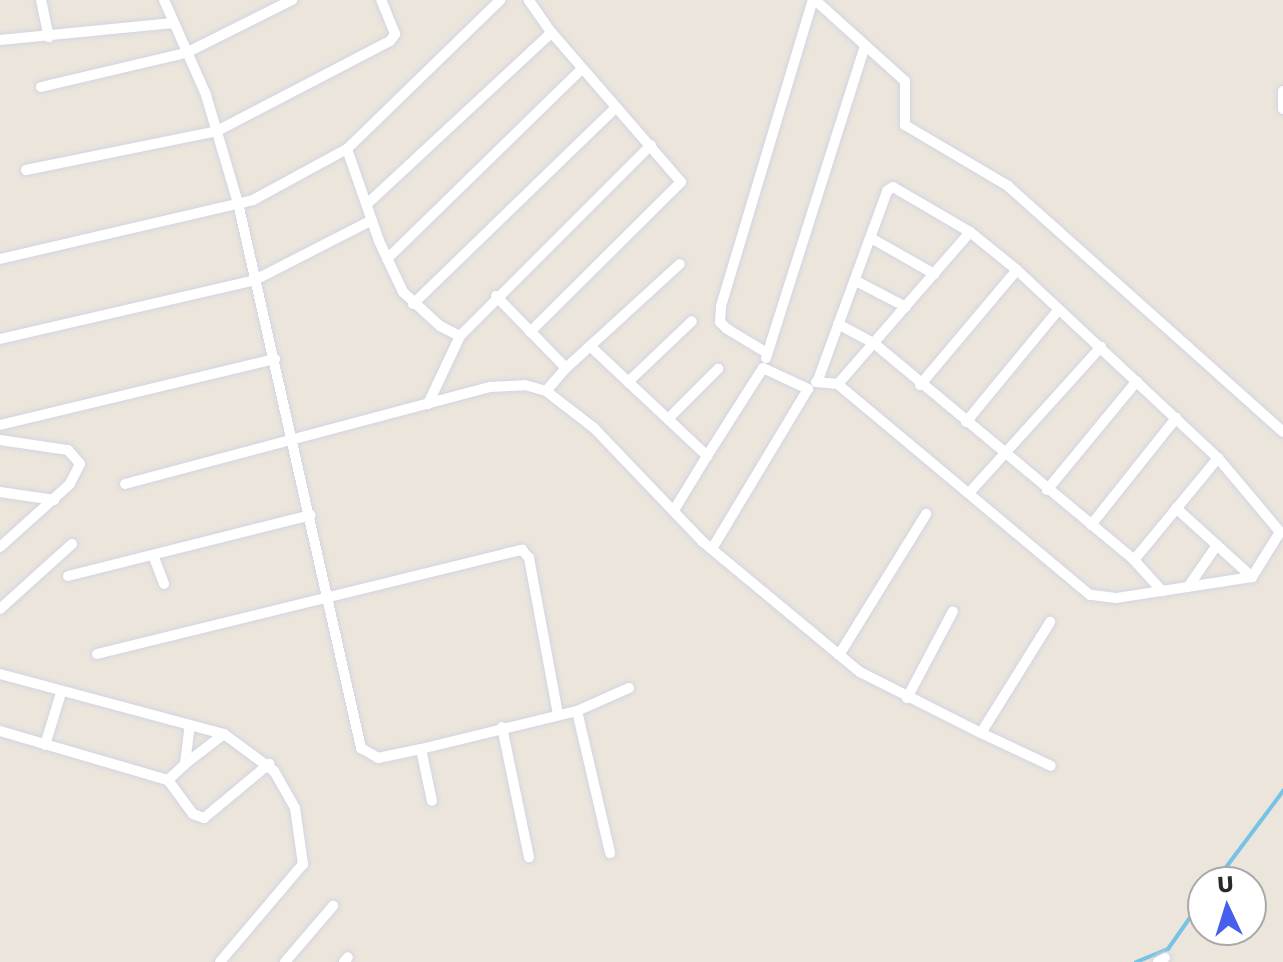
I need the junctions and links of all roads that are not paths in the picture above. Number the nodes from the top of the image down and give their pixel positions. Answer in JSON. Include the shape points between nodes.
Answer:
{"nodes":[{"id":1,"x":41,"y":0,"type":"edge"},
{"id":2,"x":164,"y":0,"type":"edge"},
{"id":3,"x":292,"y":0,"type":"edge"},
{"id":4,"x":381,"y":0,"type":"edge"},
{"id":5,"x":500,"y":0,"type":"edge"},
{"id":6,"x":529,"y":0,"type":"edge"},
{"id":7,"x":814,"y":0,"type":"edge"},
{"id":8,"x":173,"y":23,"type":"junction"},
{"id":9,"x":551,"y":32,"type":"junction"},
{"id":10,"x":49,"y":37,"type":"junction"},
{"id":11,"x":0,"y":40,"type":"edge"},
{"id":12,"x":865,"y":45,"type":"junction"},
{"id":13,"x":186,"y":53,"type":"junction"},
{"id":14,"x":581,"y":70,"type":"junction"},
{"id":15,"x":41,"y":87,"type":"dead end"},
{"id":16,"x":1283,"y":91,"type":"edge"},
{"id":17,"x":616,"y":107,"type":"junction"},
{"id":18,"x":1283,"y":109,"type":"edge"},
{"id":19,"x":217,"y":131,"type":"junction"},
{"id":20,"x":651,"y":145,"type":"junction"},
{"id":21,"x":347,"y":149,"type":"junction"},
{"id":22,"x":26,"y":170,"type":"dead end"},
{"id":23,"x":238,"y":203,"type":"junction"},
{"id":24,"x":367,"y":204,"type":"junction"},
{"id":25,"x":372,"y":220,"type":"junction"},
{"id":26,"x":970,"y":232,"type":"junction"},
{"id":27,"x":871,"y":238,"type":"junction"},
{"id":28,"x":0,"y":259,"type":"edge"},
{"id":29,"x":387,"y":259,"type":"junction"},
{"id":30,"x":680,"y":264,"type":"dead end"},
{"id":31,"x":1017,"y":270,"type":"junction"},
{"id":32,"x":934,"y":274,"type":"junction"},
{"id":33,"x":255,"y":280,"type":"junction"},
{"id":34,"x":856,"y":281,"type":"junction"},
{"id":35,"x":496,"y":296,"type":"junction"},
{"id":36,"x":413,"y":304,"type":"junction"},
{"id":37,"x":906,"y":307,"type":"junction"},
{"id":38,"x":1059,"y":309,"type":"junction"},
{"id":39,"x":692,"y":321,"type":"dead end"},
{"id":40,"x":838,"y":324,"type":"junction"},
{"id":41,"x":530,"y":332,"type":"junction"},
{"id":42,"x":460,"y":336,"type":"junction"},
{"id":43,"x":0,"y":339,"type":"edge"},
{"id":44,"x":875,"y":344,"type":"junction"},
{"id":45,"x":590,"y":346,"type":"junction"},
{"id":46,"x":1101,"y":347,"type":"junction"},
{"id":47,"x":767,"y":353,"type":"junction"},
{"id":48,"x":275,"y":359,"type":"junction"},
{"id":49,"x":566,"y":368,"type":"junction"},
{"id":50,"x":763,"y":368,"type":"junction"},
{"id":51,"x":718,"y":369,"type":"dead end"},
{"id":52,"x":818,"y":380,"type":"junction"},
{"id":53,"x":1137,"y":381,"type":"junction"},
{"id":54,"x":628,"y":382,"type":"junction"},
{"id":55,"x":838,"y":384,"type":"junction"},
{"id":56,"x":920,"y":385,"type":"junction"},
{"id":57,"x":808,"y":389,"type":"junction"},
{"id":58,"x":546,"y":391,"type":"junction"},
{"id":59,"x":428,"y":404,"type":"junction"},
{"id":60,"x":1176,"y":418,"type":"junction"},
{"id":61,"x":668,"y":419,"type":"junction"},
{"id":62,"x":966,"y":422,"type":"junction"},
{"id":63,"x":0,"y":425,"type":"edge"},
{"id":64,"x":1283,"y":432,"type":"edge"},
{"id":65,"x":294,"y":437,"type":"junction"},
{"id":66,"x":0,"y":440,"type":"edge"},
{"id":67,"x":1006,"y":453,"type":"junction"},
{"id":68,"x":707,"y":456,"type":"junction"},
{"id":69,"x":1218,"y":458,"type":"junction"},
{"id":70,"x":125,"y":484,"type":"dead end"},
{"id":71,"x":1047,"y":490,"type":"junction"},
{"id":72,"x":0,"y":492,"type":"edge"},
{"id":73,"x":969,"y":493,"type":"junction"},
{"id":74,"x":54,"y":500,"type":"junction"},
{"id":75,"x":1176,"y":508,"type":"junction"},
{"id":76,"x":674,"y":510,"type":"junction"},
{"id":77,"x":926,"y":514,"type":"dead end"},
{"id":78,"x":310,"y":515,"type":"junction"},
{"id":79,"x":1091,"y":525,"type":"junction"},
{"id":80,"x":72,"y":544,"type":"dead end"},
{"id":81,"x":1217,"y":545,"type":"junction"},
{"id":82,"x":0,"y":547,"type":"edge"},
{"id":83,"x":712,"y":549,"type":"junction"},
{"id":84,"x":153,"y":555,"type":"junction"},
{"id":85,"x":1134,"y":560,"type":"junction"},
{"id":86,"x":68,"y":576,"type":"dead end"},
{"id":87,"x":1252,"y":577,"type":"junction"},
{"id":88,"x":164,"y":584,"type":"dead end"},
{"id":89,"x":1188,"y":587,"type":"junction"},
{"id":90,"x":1162,"y":591,"type":"junction"},
{"id":91,"x":326,"y":596,"type":"junction"},
{"id":92,"x":0,"y":609,"type":"edge"},
{"id":93,"x":953,"y":611,"type":"dead end"},
{"id":94,"x":1050,"y":622,"type":"dead end"},
{"id":95,"x":97,"y":654,"type":"dead end"},
{"id":96,"x":839,"y":655,"type":"junction"},
{"id":97,"x":0,"y":674,"type":"edge"},
{"id":98,"x":629,"y":688,"type":"dead end"},
{"id":99,"x":61,"y":693,"type":"junction"},
{"id":100,"x":907,"y":698,"type":"junction"},
{"id":101,"x":577,"y":711,"type":"junction"},
{"id":102,"x":558,"y":714,"type":"junction"},
{"id":103,"x":190,"y":726,"type":"junction"},
{"id":104,"x":502,"y":727,"type":"junction"},
{"id":105,"x":0,"y":731,"type":"edge"},
{"id":106,"x":981,"y":733,"type":"junction"},
{"id":107,"x":224,"y":734,"type":"junction"},
{"id":108,"x":45,"y":745,"type":"junction"},
{"id":109,"x":421,"y":749,"type":"junction"},
{"id":110,"x":185,"y":764,"type":"junction"},
{"id":111,"x":269,"y":764,"type":"junction"},
{"id":112,"x":1051,"y":766,"type":"dead end"},
{"id":113,"x":168,"y":780,"type":"junction"},
{"id":114,"x":432,"y":801,"type":"dead end"},
{"id":115,"x":610,"y":853,"type":"dead end"},
{"id":116,"x":529,"y":857,"type":"dead end"},
{"id":117,"x":333,"y":906,"type":"dead end"},
{"id":118,"x":220,"y":962,"type":"edge"},
{"id":119,"x":285,"y":962,"type":"edge"}],
"edges":[{"from":1,"to":10,"type":"street"},
{"from":2,"to":8,"type":"street"},
{"from":3,"to":13,"type":"street"},
{"from":4,"to":19,"type":"street","via":[[395,34],[390,41]]},
{"from":5,"to":21,"type":"street"},
{"from":6,"to":9,"type":"street"},
{"from":7,"to":12,"type":"street"},
{"from":7,"to":47,"type":"street","via":[[721,306],[720,322]]},
{"from":8,"to":10,"type":"street"},
{"from":8,"to":13,"type":"street"},
{"from":9,"to":14,"type":"street"},
{"from":9,"to":24,"type":"street"},
{"from":10,"to":11,"type":"street"},
{"from":12,"to":47,"type":"street"},
{"from":12,"to":64,"type":"street","via":[[905,81],[905,125],[1008,186]]},
{"from":13,"to":15,"type":"street"},
{"from":13,"to":19,"type":"street"},
{"from":14,"to":17,"type":"street"},
{"from":14,"to":29,"type":"street"},
{"from":16,"to":18,"type":"street"},
{"from":17,"to":20,"type":"street"},
{"from":17,"to":36,"type":"street"},
{"from":19,"to":22,"type":"street"},
{"from":19,"to":23,"type":"street"},
{"from":20,"to":35,"type":"street"},
{"from":20,"to":41,"type":"street","via":[[680,184]]},
{"from":21,"to":23,"type":"street"},
{"from":21,"to":24,"type":"street"},
{"from":23,"to":28,"type":"street"},
{"from":23,"to":33,"type":"street"},
{"from":24,"to":25,"type":"street"},
{"from":25,"to":29,"type":"street"},
{"from":25,"to":33,"type":"street"},
{"from":26,"to":27,"type":"street","via":[[893,187]]},
{"from":26,"to":31,"type":"street"},
{"from":26,"to":32,"type":"street"},
{"from":27,"to":32,"type":"street"},
{"from":27,"to":34,"type":"street"},
{"from":29,"to":36,"type":"street"},
{"from":30,"to":45,"type":"street"},
{"from":31,"to":38,"type":"street"},
{"from":31,"to":56,"type":"street"},
{"from":32,"to":37,"type":"street"},
{"from":33,"to":43,"type":"street"},
{"from":33,"to":48,"type":"street"},
{"from":34,"to":37,"type":"street"},
{"from":34,"to":40,"type":"street"},
{"from":35,"to":41,"type":"street"},
{"from":35,"to":42,"type":"street"},
{"from":36,"to":42,"type":"street"},
{"from":37,"to":44,"type":"street"},
{"from":38,"to":46,"type":"street"},
{"from":38,"to":62,"type":"street"},
{"from":39,"to":54,"type":"street"},
{"from":40,"to":44,"type":"street"},
{"from":40,"to":52,"type":"street"},
{"from":41,"to":49,"type":"street"},
{"from":42,"to":59,"type":"street"},
{"from":44,"to":55,"type":"street"},
{"from":44,"to":56,"type":"street"},
{"from":45,"to":49,"type":"street"},
{"from":45,"to":54,"type":"street"},
{"from":46,"to":53,"type":"street"},
{"from":46,"to":67,"type":"street"},
{"from":47,"to":50,"type":"street"},
{"from":48,"to":63,"type":"street"},
{"from":48,"to":65,"type":"street"},
{"from":49,"to":58,"type":"street"},
{"from":50,"to":57,"type":"street"},
{"from":50,"to":68,"type":"street"},
{"from":51,"to":61,"type":"street"},
{"from":52,"to":55,"type":"street"},
{"from":52,"to":57,"type":"street"},
{"from":53,"to":60,"type":"street"},
{"from":53,"to":71,"type":"street"},
{"from":54,"to":61,"type":"street"},
{"from":55,"to":73,"type":"street"},
{"from":56,"to":62,"type":"street"},
{"from":57,"to":83,"type":"street"},
{"from":58,"to":59,"type":"street","via":[[500,385]]},
{"from":58,"to":76,"type":"street","via":[[594,428]]},
{"from":59,"to":65,"type":"street"},
{"from":60,"to":69,"type":"street"},
{"from":60,"to":79,"type":"street"},
{"from":61,"to":68,"type":"street"},
{"from":62,"to":67,"type":"street"},
{"from":65,"to":70,"type":"street"},
{"from":65,"to":78,"type":"street"},
{"from":66,"to":74,"type":"street","via":[[75,454],[79,471]]},
{"from":67,"to":71,"type":"street"},
{"from":67,"to":73,"type":"street"},
{"from":68,"to":76,"type":"street"},
{"from":69,"to":75,"type":"street"},
{"from":69,"to":87,"type":"street","via":[[1280,529]]},
{"from":71,"to":79,"type":"street"},
{"from":72,"to":74,"type":"street"},
{"from":73,"to":90,"type":"street","via":[[1090,595],[1116,598]]},
{"from":74,"to":82,"type":"street"},
{"from":75,"to":81,"type":"street"},
{"from":75,"to":85,"type":"street"},
{"from":76,"to":83,"type":"street"},
{"from":77,"to":96,"type":"street"},
{"from":78,"to":84,"type":"street"},
{"from":78,"to":91,"type":"street"},
{"from":79,"to":85,"type":"street"},
{"from":80,"to":92,"type":"street"},
{"from":81,"to":87,"type":"street"},
{"from":81,"to":89,"type":"street"},
{"from":83,"to":96,"type":"street"},
{"from":84,"to":86,"type":"street"},
{"from":84,"to":88,"type":"street"},
{"from":85,"to":90,"type":"street"},
{"from":87,"to":89,"type":"street"},
{"from":89,"to":90,"type":"street"},
{"from":91,"to":95,"type":"street"},
{"from":91,"to":102,"type":"street","via":[[522,550],[529,558]]},
{"from":91,"to":109,"type":"street","via":[[362,751],[378,758]]},
{"from":93,"to":100,"type":"street"},
{"from":94,"to":106,"type":"street"},
{"from":96,"to":100,"type":"street"},
{"from":97,"to":99,"type":"street"},
{"from":98,"to":101,"type":"street"},
{"from":99,"to":103,"type":"street"},
{"from":99,"to":108,"type":"street"},
{"from":100,"to":106,"type":"street"},
{"from":101,"to":102,"type":"street"},
{"from":101,"to":115,"type":"street"},
{"from":102,"to":104,"type":"street"},
{"from":103,"to":107,"type":"street"},
{"from":103,"to":110,"type":"street"},
{"from":104,"to":109,"type":"street"},
{"from":104,"to":116,"type":"street"},
{"from":105,"to":108,"type":"street"},
{"from":106,"to":112,"type":"street"},
{"from":107,"to":110,"type":"street"},
{"from":107,"to":111,"type":"street"},
{"from":108,"to":113,"type":"street"},
{"from":109,"to":114,"type":"street"},
{"from":110,"to":113,"type":"street"},
{"from":111,"to":113,"type":"street","via":[[204,818],[193,814]]},
{"from":111,"to":118,"type":"street","via":[[295,808],[303,864]]},
{"from":117,"to":119,"type":"street"}]}
